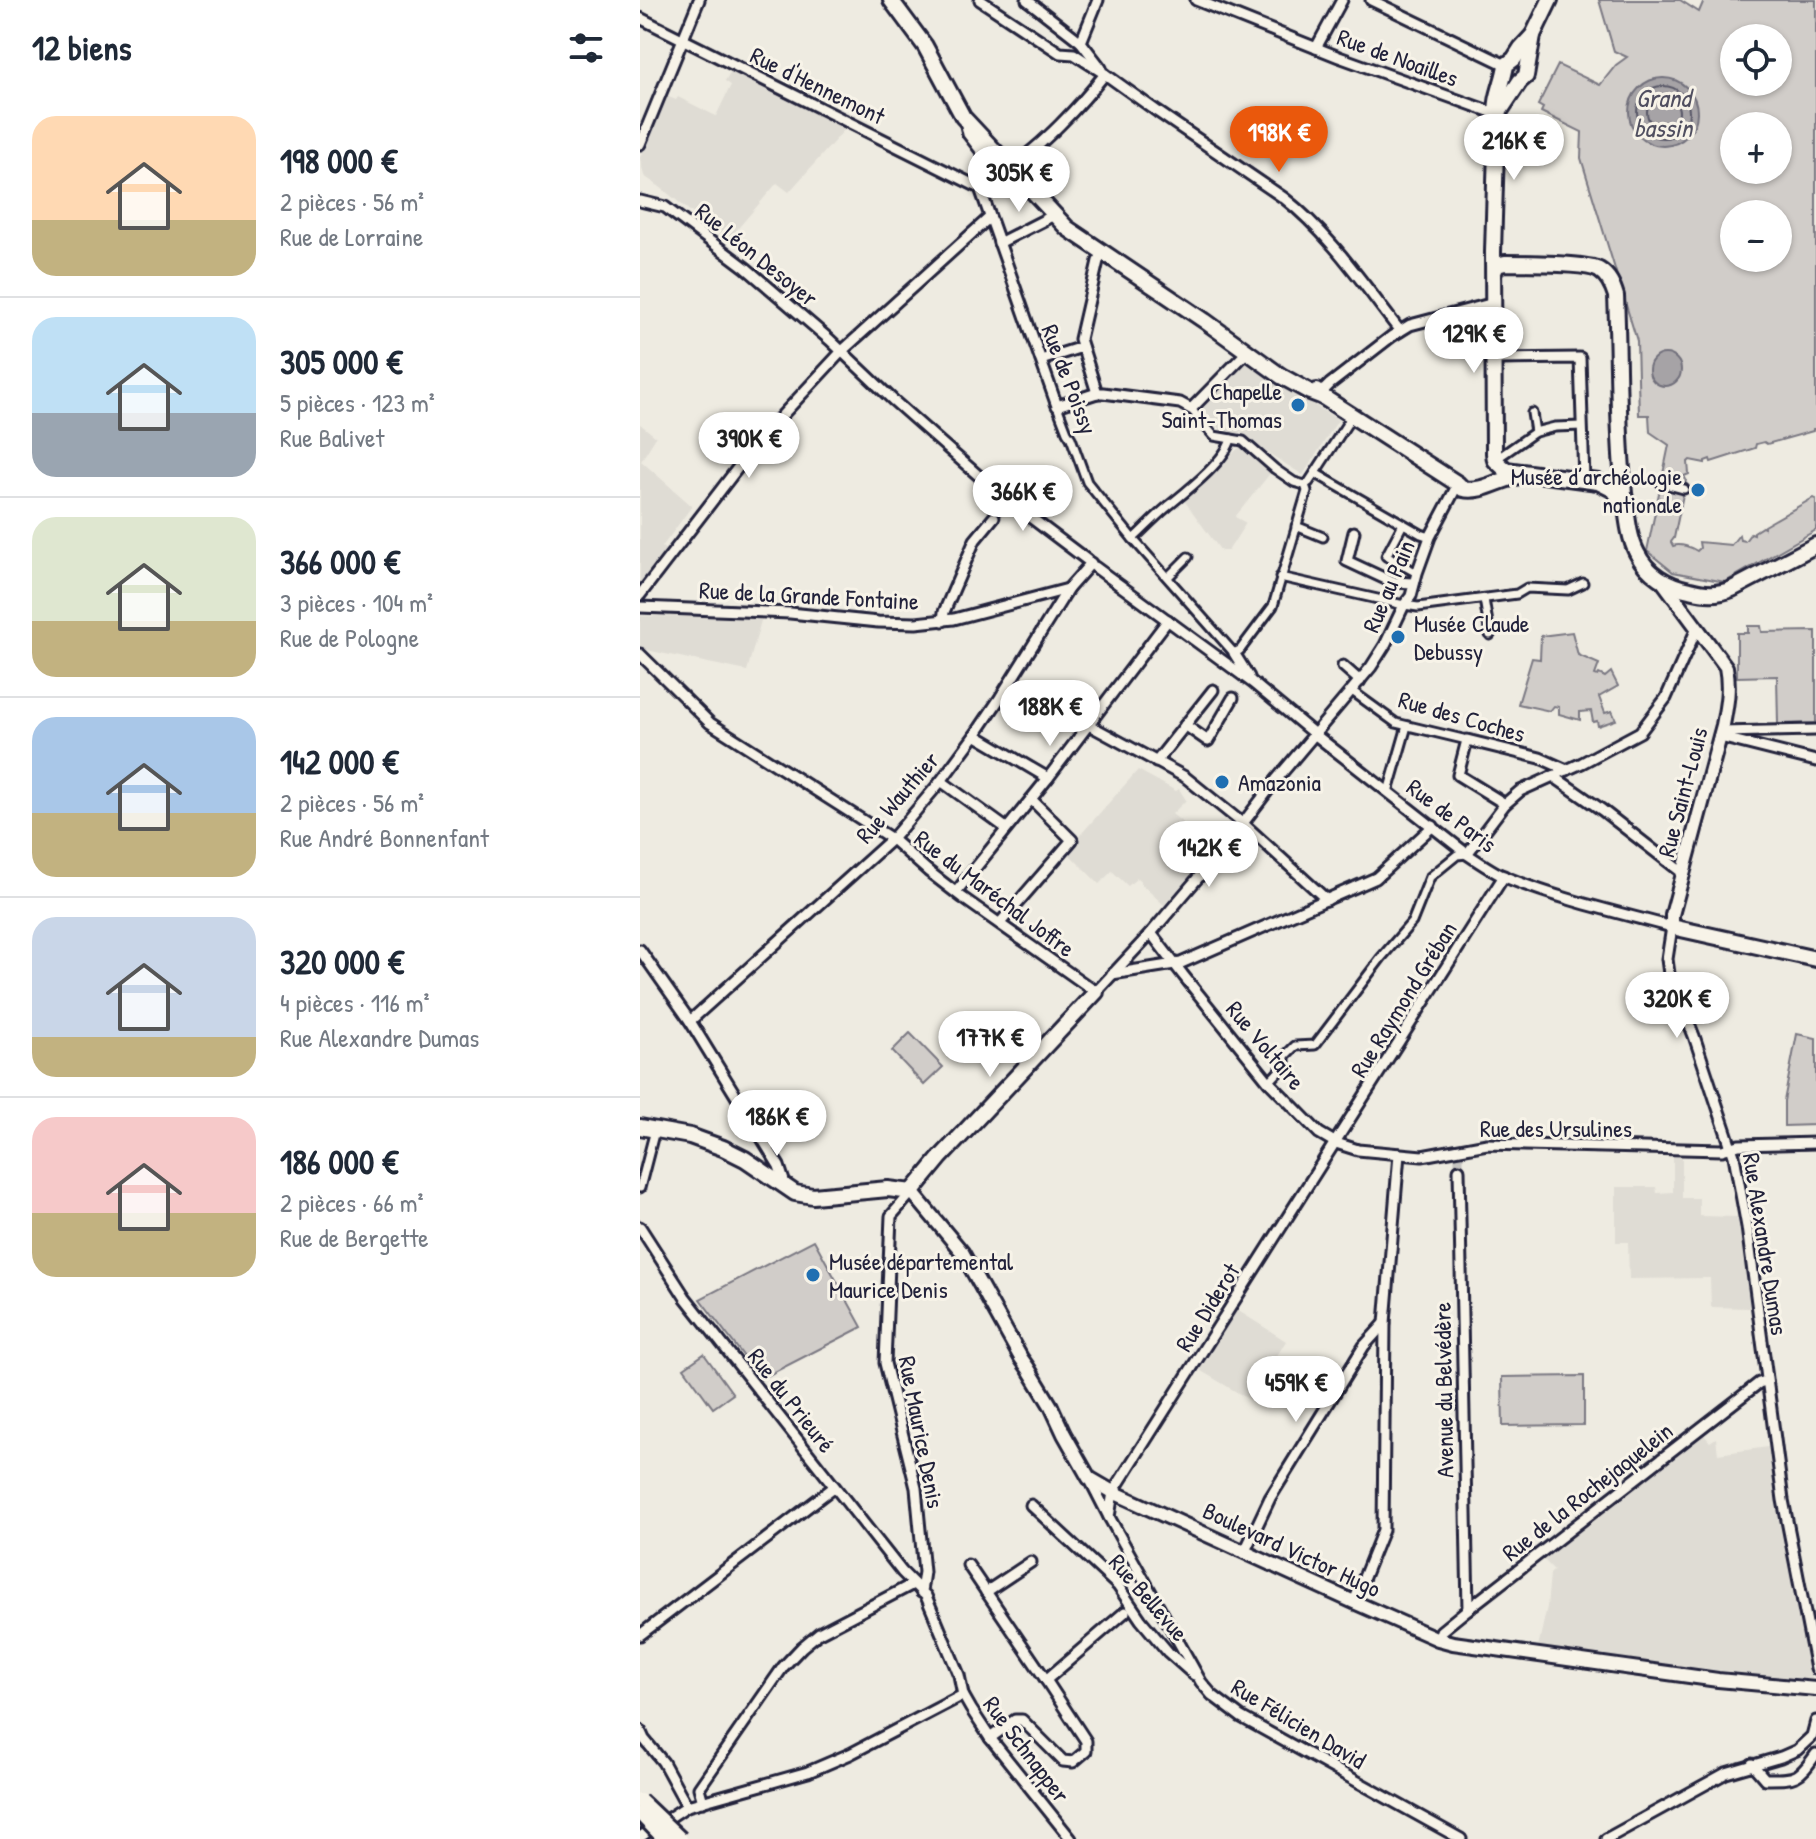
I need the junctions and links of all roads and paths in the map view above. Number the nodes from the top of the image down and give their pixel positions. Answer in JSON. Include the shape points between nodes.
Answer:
{"nodes":[{"id":1,"x":699,"y":0,"type":"edge"},
{"id":2,"x":891,"y":0,"type":"edge"},
{"id":3,"x":980,"y":0,"type":"edge"},
{"id":4,"x":1027,"y":0,"type":"edge"},
{"id":5,"x":1098,"y":0,"type":"edge"},
{"id":6,"x":1196,"y":0,"type":"edge"},
{"id":7,"x":1342,"y":0,"type":"edge"},
{"id":8,"x":1371,"y":0,"type":"edge"},
{"id":9,"x":1550,"y":0,"type":"edge"},
{"id":10,"x":640,"y":18,"type":"edge"},
{"id":11,"x":682,"y":40,"type":"junction"},
{"id":12,"x":1081,"y":42,"type":"junction"},
{"id":13,"x":1316,"y":48,"type":"junction"},
{"id":14,"x":1513,"y":66,"type":"junction"},
{"id":15,"x":1105,"y":74,"type":"junction"},
{"id":16,"x":1497,"y":114,"type":"junction"},
{"id":17,"x":963,"y":117,"type":"junction"},
{"id":18,"x":640,"y":144,"type":"edge"},
{"id":19,"x":1009,"y":167,"type":"junction"},
{"id":20,"x":983,"y":185,"type":"junction"},
{"id":21,"x":640,"y":201,"type":"edge"},
{"id":22,"x":1054,"y":215,"type":"junction"},
{"id":23,"x":990,"y":217,"type":"junction"},
{"id":24,"x":999,"y":243,"type":"junction"},
{"id":25,"x":1494,"y":247,"type":"junction"},
{"id":26,"x":1103,"y":254,"type":"junction"},
{"id":27,"x":1507,"y":263,"type":"junction"},
{"id":28,"x":1494,"y":272,"type":"junction"},
{"id":29,"x":1494,"y":303,"type":"junction"},
{"id":30,"x":1400,"y":331,"type":"junction"},
{"id":31,"x":1082,"y":347,"type":"junction"},
{"id":32,"x":842,"y":351,"type":"junction"},
{"id":33,"x":1253,"y":352,"type":"junction"},
{"id":34,"x":1494,"y":359,"type":"junction"},
{"id":35,"x":1041,"y":360,"type":"junction"},
{"id":36,"x":1097,"y":393,"type":"junction"},
{"id":37,"x":1323,"y":397,"type":"junction"},
{"id":38,"x":1057,"y":406,"type":"junction"},
{"id":39,"x":1191,"y":409,"type":"junction"},
{"id":40,"x":1532,"y":413,"type":"dead end"},
{"id":41,"x":1352,"y":416,"type":"junction"},
{"id":42,"x":1582,"y":426,"type":"junction"},
{"id":43,"x":1535,"y":432,"type":"junction"},
{"id":44,"x":1231,"y":439,"type":"junction"},
{"id":45,"x":1493,"y":453,"type":"junction"},
{"id":46,"x":1621,"y":469,"type":"junction"},
{"id":47,"x":1315,"y":473,"type":"junction"},
{"id":48,"x":1526,"y":474,"type":"junction"},
{"id":49,"x":1591,"y":481,"type":"junction"},
{"id":50,"x":1661,"y":483,"type":"dead end"},
{"id":51,"x":1465,"y":484,"type":"junction"},
{"id":52,"x":1305,"y":485,"type":"junction"},
{"id":53,"x":1684,"y":489,"type":"dead end"},
{"id":54,"x":1626,"y":510,"type":"junction"},
{"id":55,"x":994,"y":517,"type":"tunnel mouth"},
{"id":56,"x":1403,"y":524,"type":"junction"},
{"id":57,"x":1296,"y":526,"type":"junction"},
{"id":58,"x":1354,"y":532,"type":"dead end"},
{"id":59,"x":1323,"y":537,"type":"dead end"},
{"id":60,"x":1430,"y":537,"type":"junction"},
{"id":61,"x":1133,"y":539,"type":"junction"},
{"id":62,"x":1816,"y":545,"type":"edge"},
{"id":63,"x":1188,"y":557,"type":"dead end"},
{"id":64,"x":1091,"y":563,"type":"junction"},
{"id":65,"x":1168,"y":577,"type":"junction"},
{"id":66,"x":1280,"y":577,"type":"junction"},
{"id":67,"x":1415,"y":578,"type":"junction"},
{"id":68,"x":1663,"y":582,"type":"junction"},
{"id":69,"x":1583,"y":583,"type":"dead end"},
{"id":70,"x":1068,"y":589,"type":"junction"},
{"id":71,"x":1698,"y":592,"type":"junction"},
{"id":72,"x":640,"y":595,"type":"edge"},
{"id":73,"x":1484,"y":599,"type":"junction"},
{"id":74,"x":1679,"y":604,"type":"junction"},
{"id":75,"x":1404,"y":605,"type":"junction"},
{"id":76,"x":640,"y":607,"type":"edge"},
{"id":77,"x":1168,"y":620,"type":"junction"},
{"id":78,"x":943,"y":621,"type":"junction"},
{"id":79,"x":1697,"y":628,"type":"junction"},
{"id":80,"x":1490,"y":635,"type":"dead end"},
{"id":81,"x":1234,"y":653,"type":"junction"},
{"id":82,"x":640,"y":654,"type":"edge"},
{"id":83,"x":1343,"y":666,"type":"dead end"},
{"id":84,"x":1360,"y":681,"type":"junction"},
{"id":85,"x":1253,"y":683,"type":"junction"},
{"id":86,"x":1213,"y":690,"type":"dead end"},
{"id":87,"x":1352,"y":691,"type":"junction"},
{"id":88,"x":1233,"y":698,"type":"dead end"},
{"id":89,"x":1089,"y":725,"type":"junction"},
{"id":90,"x":1185,"y":725,"type":"junction"},
{"id":91,"x":1407,"y":726,"type":"junction"},
{"id":92,"x":1816,"y":730,"type":"edge"},
{"id":93,"x":1314,"y":734,"type":"junction"},
{"id":94,"x":975,"y":735,"type":"junction"},
{"id":95,"x":1720,"y":735,"type":"junction"},
{"id":96,"x":1467,"y":740,"type":"junction"},
{"id":97,"x":1816,"y":761,"type":"edge"},
{"id":98,"x":1156,"y":762,"type":"junction"},
{"id":99,"x":1567,"y":770,"type":"junction"},
{"id":100,"x":1553,"y":776,"type":"junction"},
{"id":101,"x":1048,"y":778,"type":"junction"},
{"id":102,"x":941,"y":781,"type":"junction"},
{"id":103,"x":1388,"y":792,"type":"junction"},
{"id":104,"x":1031,"y":799,"type":"junction"},
{"id":105,"x":1505,"y":804,"type":"junction"},
{"id":106,"x":1243,"y":825,"type":"junction"},
{"id":107,"x":1433,"y":826,"type":"junction"},
{"id":108,"x":1006,"y":828,"type":"junction"},
{"id":109,"x":892,"y":839,"type":"junction"},
{"id":110,"x":1467,"y":854,"type":"junction"},
{"id":111,"x":1684,"y":874,"type":"junction"},
{"id":112,"x":1504,"y":876,"type":"junction"},
{"id":113,"x":956,"y":892,"type":"junction"},
{"id":114,"x":1327,"y":900,"type":"junction"},
{"id":115,"x":1000,"y":923,"type":"junction"},
{"id":116,"x":1672,"y":927,"type":"junction"},
{"id":117,"x":1151,"y":933,"type":"junction"},
{"id":118,"x":640,"y":950,"type":"edge"},
{"id":119,"x":1816,"y":959,"type":"edge"},
{"id":120,"x":1174,"y":964,"type":"junction"},
{"id":121,"x":1112,"y":974,"type":"junction"},
{"id":122,"x":1096,"y":992,"type":"junction"},
{"id":123,"x":690,"y":1021,"type":"junction"},
{"id":124,"x":1269,"y":1082,"type":"junction"},
{"id":125,"x":647,"y":1128,"type":"edge"},
{"id":126,"x":1336,"y":1143,"type":"junction"},
{"id":127,"x":1816,"y":1143,"type":"edge"},
{"id":128,"x":1730,"y":1148,"type":"junction"},
{"id":129,"x":1399,"y":1154,"type":"junction"},
{"id":130,"x":1459,"y":1170,"type":"tunnel mouth"},
{"id":131,"x":786,"y":1187,"type":"junction"},
{"id":132,"x":640,"y":1188,"type":"edge"},
{"id":133,"x":912,"y":1192,"type":"junction"},
{"id":134,"x":640,"y":1227,"type":"edge"},
{"id":135,"x":1385,"y":1323,"type":"junction"},
{"id":136,"x":1766,"y":1381,"type":"junction"},
{"id":137,"x":1089,"y":1478,"type":"junction"},
{"id":138,"x":834,"y":1487,"type":"junction"},
{"id":139,"x":1113,"y":1492,"type":"junction"},
{"id":140,"x":1031,"y":1505,"type":"dead end"},
{"id":141,"x":1109,"y":1517,"type":"junction"},
{"id":142,"x":1245,"y":1551,"type":"junction"},
{"id":143,"x":1031,"y":1562,"type":"dead end"},
{"id":144,"x":968,"y":1565,"type":"dead end"},
{"id":145,"x":917,"y":1588,"type":"junction"},
{"id":146,"x":986,"y":1592,"type":"junction"},
{"id":147,"x":1354,"y":1602,"type":"junction"},
{"id":148,"x":1468,"y":1609,"type":"junction"},
{"id":149,"x":1125,"y":1612,"type":"dead end"},
{"id":150,"x":640,"y":1635,"type":"edge"},
{"id":151,"x":1438,"y":1639,"type":"junction"},
{"id":152,"x":1816,"y":1669,"type":"edge"},
{"id":153,"x":1046,"y":1680,"type":"junction"},
{"id":154,"x":1201,"y":1682,"type":"junction"},
{"id":155,"x":1816,"y":1689,"type":"edge"},
{"id":156,"x":963,"y":1695,"type":"junction"},
{"id":157,"x":1816,"y":1721,"type":"edge"},
{"id":158,"x":640,"y":1730,"type":"edge"},
{"id":159,"x":990,"y":1738,"type":"junction"},
{"id":160,"x":1816,"y":1754,"type":"edge"},
{"id":161,"x":1752,"y":1764,"type":"junction"},
{"id":162,"x":640,"y":1801,"type":"edge"},
{"id":163,"x":703,"y":1802,"type":"junction"},
{"id":164,"x":687,"y":1806,"type":"junction"},
{"id":165,"x":640,"y":1813,"type":"edge"},
{"id":166,"x":643,"y":1837,"type":"edge"},
{"id":167,"x":665,"y":1839,"type":"edge"},
{"id":168,"x":680,"y":1839,"type":"edge"},
{"id":169,"x":1071,"y":1839,"type":"edge"},
{"id":170,"x":1461,"y":1839,"type":"edge"},
{"id":171,"x":1606,"y":1839,"type":"edge"}],
"edges":[{"from":1,"to":11,"type":"street"},
{"from":2,"to":17,"type":"main road","via":[[925,46]]},
{"from":3,"to":15,"type":"street","via":[[1060,53],[1074,54]]},
{"from":4,"to":12,"type":"street"},
{"from":5,"to":12,"type":"street"},
{"from":6,"to":13,"type":"street","name":"Rue de Noailles"},
{"from":7,"to":13,"type":"street"},
{"from":8,"to":14,"type":"street"},
{"from":9,"to":14,"type":"main road"},
{"from":10,"to":11,"type":"street","name":"Rue d'Hennemont"},
{"from":11,"to":18,"type":"street"},
{"from":11,"to":20,"type":"street","name":"Rue d'Hennemont"},
{"from":12,"to":15,"type":"street"},
{"from":13,"to":16,"type":"street","name":"Rue de Noailles"},
{"from":14,"to":16,"type":"main road","via":[[1495,106]]},
{"from":14,"to":16,"type":"main road","via":[[1526,76]]},
{"from":15,"to":19,"type":"street","via":[[1058,126]]},
{"from":15,"to":30,"type":"street","via":[[1303,213]]},
{"from":16,"to":25,"type":"main road"},
{"from":17,"to":19,"type":"main road"},
{"from":17,"to":20,"type":"street","name":"Rue de Poissy","via":[[985,156]]},
{"from":19,"to":22,"type":"main road"},
{"from":20,"to":23,"type":"street","name":"Rue de Poissy"},
{"from":21,"to":32,"type":"street","name":"Rue Léon Desoyer","via":[[665,207],[682,219]]},
{"from":22,"to":24,"type":"street"},
{"from":22,"to":26,"type":"main road"},
{"from":23,"to":24,"type":"street","name":"Rue de Poissy"},
{"from":23,"to":32,"type":"street"},
{"from":24,"to":35,"type":"street","name":"Rue de Poissy"},
{"from":25,"to":27,"type":"main road"},
{"from":25,"to":28,"type":"main road"},
{"from":26,"to":31,"type":"street"},
{"from":26,"to":33,"type":"main road","via":[[1246,342]]},
{"from":27,"to":28,"type":"main road","via":[[1497,265]]},
{"from":27,"to":46,"type":"main road","via":[[1591,266],[1613,286]]},
{"from":28,"to":29,"type":"main road"},
{"from":29,"to":30,"type":"street"},
{"from":29,"to":34,"type":"main road"},
{"from":30,"to":37,"type":"street","via":[[1330,384]]},
{"from":31,"to":35,"type":"street"},
{"from":31,"to":36,"type":"street"},
{"from":32,"to":64,"type":"street","name":"Rue Léon Desoyer","via":[[997,492]]},
{"from":32,"to":72,"type":"street","via":[[753,448]]},
{"from":33,"to":37,"type":"main road"},
{"from":33,"to":39,"type":"street"},
{"from":34,"to":42,"type":"street","via":[[1580,358]]},
{"from":34,"to":45,"type":"main road"},
{"from":35,"to":38,"type":"street","name":"Rue de Poissy"},
{"from":36,"to":38,"type":"street"},
{"from":36,"to":39,"type":"street","via":[[1180,403]]},
{"from":37,"to":41,"type":"main road"},
{"from":38,"to":61,"type":"street","name":"Rue de Poissy","via":[[1087,482]]},
{"from":39,"to":44,"type":"street","via":[[1214,436]]},
{"from":40,"to":43,"type":"street"},
{"from":41,"to":47,"type":"street"},
{"from":41,"to":51,"type":"main road"},
{"from":42,"to":43,"type":"street"},
{"from":42,"to":49,"type":"street"},
{"from":43,"to":45,"type":"street"},
{"from":44,"to":52,"type":"street","via":[[1243,441],[1275,469]]},
{"from":44,"to":61,"type":"street","via":[[1209,470]]},
{"from":45,"to":48,"type":"main road","via":[[1506,470]]},
{"from":45,"to":51,"type":"main road","via":[[1481,481]]},
{"from":46,"to":49,"type":"main road","via":[[1612,478]]},
{"from":46,"to":54,"type":"main road"},
{"from":47,"to":52,"type":"street"},
{"from":47,"to":56,"type":"street"},
{"from":48,"to":49,"type":"main road"},
{"from":48,"to":51,"type":"main road","via":[[1470,491],[1463,489]]},
{"from":49,"to":54,"type":"main road","via":[[1614,490]]},
{"from":50,"to":53,"type":"street"},
{"from":51,"to":60,"type":"street","name":"Rue au Pain"},
{"from":52,"to":57,"type":"street"},
{"from":54,"to":68,"type":"main road","via":[[1635,550]]},
{"from":55,"to":78,"type":"street","via":[[975,540]]},
{"from":56,"to":60,"type":"street"},
{"from":56,"to":67,"type":"street","via":[[1386,556]]},
{"from":57,"to":59,"type":"street"},
{"from":57,"to":66,"type":"street"},
{"from":58,"to":67,"type":"street","via":[[1347,561],[1392,582]]},
{"from":60,"to":67,"type":"street","name":"Rue au Pain"},
{"from":61,"to":65,"type":"street","name":"Rue de Poissy"},
{"from":62,"to":71,"type":"main road","via":[[1727,591]]},
{"from":63,"to":65,"type":"street"},
{"from":64,"to":70,"type":"street","name":"Rue Wauthier"},
{"from":64,"to":77,"type":"street","name":"Rue Léon Desoyer"},
{"from":65,"to":81,"type":"street","name":"Rue de Poissy"},
{"from":66,"to":75,"type":"street"},
{"from":66,"to":81,"type":"street","via":[[1273,606]]},
{"from":67,"to":75,"type":"street","name":"Rue au Pain"},
{"from":68,"to":71,"type":"main road"},
{"from":68,"to":74,"type":"street"},
{"from":69,"to":73,"type":"street","via":[[1568,590],[1527,588]]},
{"from":70,"to":78,"type":"street","name":"Rue de la Grande Fontaine"},
{"from":70,"to":94,"type":"street","name":"Rue Wauthier"},
{"from":71,"to":74,"type":"street"},
{"from":73,"to":75,"type":"street"},
{"from":73,"to":80,"type":"street"},
{"from":74,"to":79,"type":"street"},
{"from":75,"to":84,"type":"street","name":"Rue au Pain"},
{"from":76,"to":78,"type":"street","name":"Rue de la Grande Fontaine","via":[[901,624]]},
{"from":77,"to":85,"type":"street","name":"Rue Léon Desoyer"},
{"from":77,"to":89,"type":"street"},
{"from":79,"to":95,"type":"street","name":"Rue Saint-Louis","via":[[1726,667],[1728,700]]},
{"from":79,"to":99,"type":"street","via":[[1666,698],[1640,732]]},
{"from":81,"to":85,"type":"street","name":"Rue de Poissy"},
{"from":82,"to":109,"type":"street","name":"Rue du Maréchal Joffre","via":[[710,723]]},
{"from":83,"to":84,"type":"street"},
{"from":84,"to":87,"type":"street","name":"Rue au Pain"},
{"from":85,"to":93,"type":"street","name":"Rue de Paris"},
{"from":86,"to":90,"type":"street"},
{"from":87,"to":91,"type":"street","name":"Rue des Coches"},
{"from":87,"to":93,"type":"street","name":"Rue au Pain"},
{"from":88,"to":90,"type":"street","via":[[1208,741]]},
{"from":89,"to":98,"type":"street"},
{"from":89,"to":101,"type":"street"},
{"from":90,"to":98,"type":"street"},
{"from":91,"to":96,"type":"street","name":"Rue des Coches"},
{"from":91,"to":103,"type":"street"},
{"from":92,"to":95,"type":"street"},
{"from":93,"to":103,"type":"street","name":"Rue de Paris"},
{"from":93,"to":106,"type":"street","name":"Rue au Pain"},
{"from":94,"to":101,"type":"street"},
{"from":94,"to":102,"type":"street","name":"Rue Wauthier"},
{"from":95,"to":97,"type":"street"},
{"from":95,"to":111,"type":"street","name":"Rue Saint-Louis"},
{"from":96,"to":99,"type":"street","name":"Rue des Coches"},
{"from":96,"to":105,"type":"street","via":[[1458,775]]},
{"from":98,"to":106,"type":"street","via":[[1185,777]]},
{"from":99,"to":100,"type":"street"},
{"from":100,"to":105,"type":"street"},
{"from":100,"to":111,"type":"street"},
{"from":101,"to":104,"type":"street"},
{"from":102,"to":108,"type":"street"},
{"from":102,"to":109,"type":"street","name":"Rue Wauthier"},
{"from":103,"to":107,"type":"street","name":"Rue de Paris"},
{"from":104,"to":108,"type":"street"},
{"from":104,"to":115,"type":"street","via":[[1072,840]]},
{"from":105,"to":110,"type":"street"},
{"from":106,"to":114,"type":"street"},
{"from":106,"to":117,"type":"street","name":"Rue au Pain"},
{"from":107,"to":110,"type":"street","name":"Rue de Paris"},
{"from":107,"to":114,"type":"street","via":[[1376,878]]},
{"from":108,"to":113,"type":"street"},
{"from":109,"to":113,"type":"street","name":"Rue du Maréchal Joffre"},
{"from":109,"to":123,"type":"street","name":"Rue Wauthier"},
{"from":110,"to":112,"type":"street","name":"Rue de Paris"},
{"from":110,"to":124,"type":"street","via":[[1457,855],[1430,877],[1412,922],[1315,1045],[1295,1046]]},
{"from":111,"to":116,"type":"street","name":"Rue Saint-Louis"},
{"from":112,"to":116,"type":"street","name":"Rue de Paris"},
{"from":112,"to":126,"type":"street","name":"Rue Raymond Gréban"},
{"from":113,"to":115,"type":"street","name":"Rue du Maréchal Joffre"},
{"from":114,"to":120,"type":"street"},
{"from":115,"to":122,"type":"street","name":"Rue du Maréchal Joffre"},
{"from":116,"to":119,"type":"main road"},
{"from":116,"to":128,"type":"street","name":"Rue Alexandre Dumas","via":[[1669,974]]},
{"from":117,"to":120,"type":"street","name":"Rue Voltaire"},
{"from":117,"to":121,"type":"street","name":"Rue au Pain"},
{"from":118,"to":123,"type":"street"},
{"from":120,"to":121,"type":"street"},
{"from":120,"to":124,"type":"street","name":"Rue Voltaire"},
{"from":121,"to":122,"type":"street","name":"Rue au Pain"},
{"from":122,"to":133,"type":"main road"},
{"from":123,"to":131,"type":"street","via":[[779,1166]]},
{"from":124,"to":126,"type":"street","name":"Rue Voltaire","via":[[1319,1133]]},
{"from":125,"to":131,"type":"main road","via":[[723,1148]]},
{"from":125,"to":132,"type":"street"},
{"from":126,"to":129,"type":"street","name":"Rue des Ursulines"},
{"from":126,"to":139,"type":"street","name":"Rue Diderot"},
{"from":127,"to":128,"type":"street","name":"Rue des Ursulines"},
{"from":128,"to":129,"type":"street","name":"Rue des Ursulines","via":[[1487,1144],[1459,1153]]},
{"from":128,"to":136,"type":"street","name":"Rue Alexandre Dumas","via":[[1747,1227]]},
{"from":129,"to":135,"type":"street"},
{"from":130,"to":148,"type":"street","name":"Avenue du Belvédère"},
{"from":131,"to":133,"type":"main road","via":[[806,1195]]},
{"from":133,"to":137,"type":"street","via":[[962,1252]]},
{"from":133,"to":145,"type":"street","name":"Rue Maurice Denis","via":[[891,1216],[885,1363],[916,1488],[924,1572]]},
{"from":134,"to":138,"type":"street","name":"Rue du Prieuré","via":[[685,1297]]},
{"from":135,"to":142,"type":"street","via":[[1364,1346],[1293,1460]]},
{"from":135,"to":147,"type":"street","via":[[1383,1530]]},
{"from":136,"to":148,"type":"street","name":"Rue de la Rochejaquelein"},
{"from":136,"to":152,"type":"street","name":"Rue Alexandre Dumas"},
{"from":137,"to":139,"type":"street","name":"Boulevard Victor Hugo"},
{"from":137,"to":141,"type":"street","name":"Rue Félicien David"},
{"from":138,"to":145,"type":"street","name":"Rue du Prieuré"},
{"from":138,"to":150,"type":"street"},
{"from":139,"to":141,"type":"street"},
{"from":139,"to":142,"type":"street","name":"Boulevard Victor Hugo"},
{"from":140,"to":154,"type":"street","name":"Rue Bellevue","via":[[1118,1586],[1159,1641]]},
{"from":141,"to":154,"type":"street","name":"Rue Félicien David"},
{"from":142,"to":147,"type":"street","name":"Boulevard Victor Hugo"},
{"from":143,"to":146,"type":"street"},
{"from":144,"to":146,"type":"street"},
{"from":145,"to":156,"type":"street","name":"Rue Schnapper","via":[[926,1596]]},
{"from":145,"to":163,"type":"street","via":[[819,1633],[783,1667],[699,1788]]},
{"from":146,"to":153,"type":"street"},
{"from":147,"to":151,"type":"street","name":"Boulevard Victor Hugo"},
{"from":148,"to":151,"type":"street","name":"Rue de la Rochejaquelein"},
{"from":149,"to":153,"type":"street"},
{"from":151,"to":155,"type":"street","name":"Boulevard Victor Hugo"},
{"from":153,"to":159,"type":"street","via":[[1086,1741],[1086,1751],[1073,1762],[1063,1761],[1022,1720]]},
{"from":154,"to":170,"type":"street","name":"Rue Félicien David","via":[[1241,1717]]},
{"from":156,"to":159,"type":"street","name":"Rue Schnapper"},
{"from":156,"to":163,"type":"street","via":[[808,1772]]},
{"from":157,"to":161,"type":"street","via":[[1812,1736],[1797,1750]]},
{"from":158,"to":164,"type":"street"},
{"from":159,"to":169,"type":"street","name":"Rue Schnapper"},
{"from":160,"to":161,"type":"street","via":[[1799,1775],[1784,1779],[1765,1779]]},
{"from":161,"to":171,"type":"street"},
{"from":162,"to":168,"type":"main road","bridge":true},
{"from":163,"to":164,"type":"street"},
{"from":164,"to":166,"type":"street"},
{"from":165,"to":167,"type":"main road","bridge":true}]}
